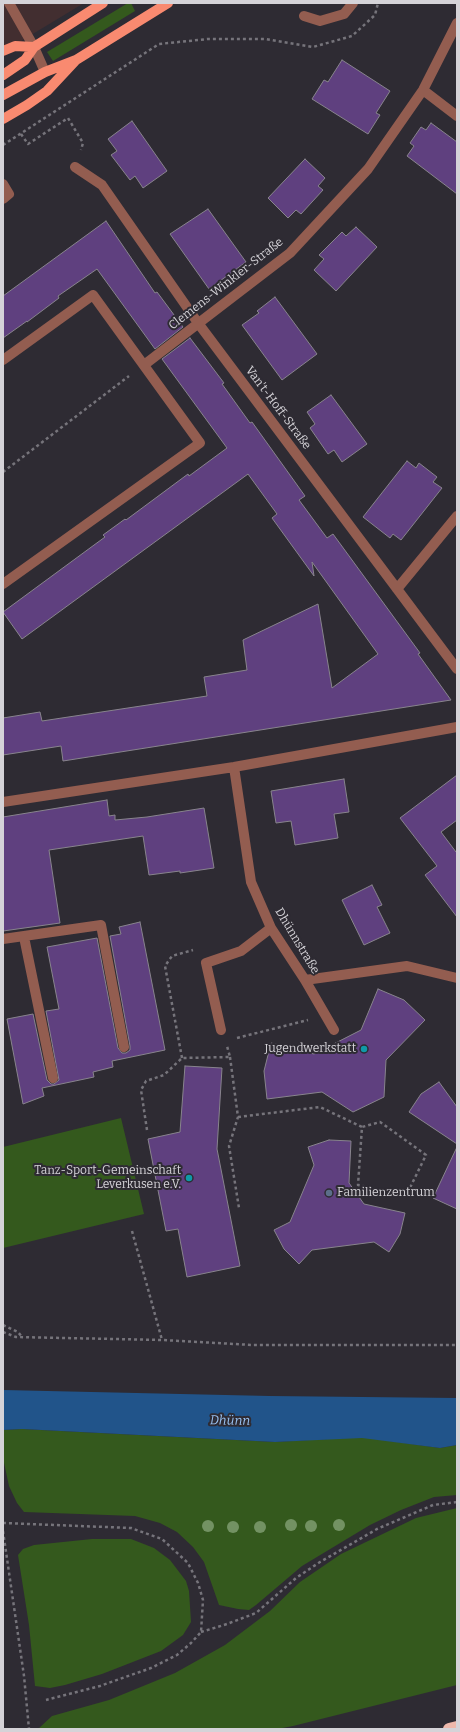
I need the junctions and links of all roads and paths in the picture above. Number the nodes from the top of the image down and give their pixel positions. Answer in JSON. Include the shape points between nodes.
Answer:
{"nodes":[{"id":1,"x":9,"y":3,"type":"edge"},
{"id":2,"x":103,"y":3,"type":"edge"},
{"id":3,"x":168,"y":3,"type":"edge"},
{"id":4,"x":354,"y":3,"type":"edge"},
{"id":5,"x":378,"y":3,"type":"edge"},
{"id":6,"x":304,"y":16,"type":"dead end"},
{"id":7,"x":457,"y":23,"type":"edge"},
{"id":8,"x":34,"y":46,"type":"junction"},
{"id":9,"x":3,"y":49,"type":"edge"},
{"id":10,"x":76,"y":60,"type":"junction"},
{"id":11,"x":45,"y":72,"type":"junction"},
{"id":12,"x":3,"y":75,"type":"edge"},
{"id":13,"x":423,"y":90,"type":"junction"},
{"id":14,"x":3,"y":95,"type":"edge"},
{"id":15,"x":457,"y":116,"type":"edge"},
{"id":16,"x":3,"y":119,"type":"edge"},
{"id":17,"x":21,"y":134,"type":"junction"},
{"id":18,"x":3,"y":145,"type":"edge"},
{"id":19,"x":76,"y":167,"type":"joint"},
{"id":20,"x":3,"y":184,"type":"edge"},
{"id":21,"x":3,"y":199,"type":"edge"},
{"id":22,"x":198,"y":323,"type":"junction"},
{"id":23,"x":3,"y":360,"type":"edge"},
{"id":24,"x":144,"y":365,"type":"junction"},
{"id":25,"x":3,"y":472,"type":"edge"},
{"id":26,"x":457,"y":516,"type":"edge"},
{"id":27,"x":3,"y":584,"type":"edge"},
{"id":28,"x":396,"y":589,"type":"junction"},
{"id":29,"x":457,"y":669,"type":"edge"},
{"id":30,"x":457,"y":727,"type":"edge"},
{"id":31,"x":234,"y":767,"type":"junction"},
{"id":32,"x":3,"y":802,"type":"edge"},
{"id":33,"x":271,"y":928,"type":"junction"},
{"id":34,"x":24,"y":936,"type":"junction"},
{"id":35,"x":3,"y":939,"type":"edge"},
{"id":36,"x":457,"y":978,"type":"edge"},
{"id":37,"x":305,"y":980,"type":"junction"},
{"id":38,"x":326,"y":1016,"type":"junction"},
{"id":39,"x":221,"y":1030,"type":"dead end"},
{"id":40,"x":334,"y":1030,"type":"dead end"},
{"id":41,"x":234,"y":1039,"type":"dead end"},
{"id":42,"x":226,"y":1041,"type":"dead end"},
{"id":43,"x":124,"y":1047,"type":"dead end"},
{"id":44,"x":230,"y":1057,"type":"junction"},
{"id":45,"x":53,"y":1078,"type":"dead end"},
{"id":46,"x":238,"y":1117,"type":"junction"},
{"id":47,"x":362,"y":1127,"type":"junction"},
{"id":48,"x":147,"y":1130,"type":"dead end"},
{"id":49,"x":239,"y":1208,"type":"dead end"},
{"id":50,"x":132,"y":1231,"type":"dead end"},
{"id":51,"x":3,"y":1325,"type":"edge"},
{"id":52,"x":3,"y":1332,"type":"edge"},
{"id":53,"x":22,"y":1337,"type":"junction"},
{"id":54,"x":162,"y":1340,"type":"junction"},
{"id":55,"x":457,"y":1345,"type":"edge"},
{"id":56,"x":457,"y":1502,"type":"edge"},
{"id":57,"x":3,"y":1522,"type":"edge"},
{"id":58,"x":3,"y":1531,"type":"edge"},
{"id":59,"x":201,"y":1632,"type":"junction"},
{"id":60,"x":46,"y":1700,"type":"dead end"},
{"id":61,"x":457,"y":1727,"type":"edge"},
{"id":62,"x":29,"y":1729,"type":"edge"},
{"id":63,"x":449,"y":1729,"type":"edge"}],
"edges":[{"from":1,"to":8,"type":"street"},
{"from":2,"to":8,"type":"main road"},
{"from":3,"to":10,"type":"main road"},
{"from":4,"to":6,"type":"street","via":[[344,14],[320,22]]},
{"from":5,"to":17,"type":"path","via":[[375,15],[352,36],[313,47],[265,39],[208,39],[160,44]]},
{"from":7,"to":13,"type":"street","name":"Clemens-Winkler-Straße"},
{"from":8,"to":9,"type":"main road"},
{"from":8,"to":11,"type":"street"},
{"from":8,"to":12,"type":"main road","via":[[25,60]]},
{"from":10,"to":11,"type":"main road"},
{"from":10,"to":16,"type":"main road","via":[[47,91]]},
{"from":11,"to":14,"type":"main road"},
{"from":13,"to":15,"type":"street"},
{"from":13,"to":22,"type":"street","name":"Clemens-Winkler-Straße","via":[[368,169],[290,253]]},
{"from":17,"to":18,"type":"path"},
{"from":17,"to":19,"type":"path","via":[[28,144],[68,118],[83,143]]},
{"from":19,"to":22,"type":"street","name":"Van't-Hoff-Straße","via":[[102,185]]},
{"from":20,"to":21,"type":"street","via":[[9,194]]},
{"from":22,"to":24,"type":"street","name":"Clemens-Winkler-Straße"},
{"from":22,"to":28,"type":"street","name":"Van't-Hoff-Straße"},
{"from":23,"to":24,"type":"street","via":[[93,295]]},
{"from":24,"to":25,"type":"path"},
{"from":24,"to":27,"type":"street","via":[[200,443]]},
{"from":26,"to":28,"type":"street"},
{"from":28,"to":29,"type":"street","name":"Van't-Hoff-Straße"},
{"from":30,"to":31,"type":"street"},
{"from":31,"to":32,"type":"street"},
{"from":31,"to":33,"type":"street","name":"Dhünnstraße","via":[[251,882]]},
{"from":33,"to":37,"type":"street","name":"Dhünnstraße"},
{"from":33,"to":39,"type":"street","via":[[241,951],[206,963]]},
{"from":34,"to":35,"type":"street"},
{"from":34,"to":43,"type":"street","via":[[101,925]]},
{"from":34,"to":45,"type":"street"},
{"from":36,"to":37,"type":"street","via":[[407,966]]},
{"from":37,"to":38,"type":"street","name":"Dhünnstraße"},
{"from":38,"to":40,"type":"street","name":"Dhünnstraße"},
{"from":38,"to":41,"type":"path"},
{"from":42,"to":44,"type":"path"},
{"from":44,"to":46,"type":"path"},
{"from":44,"to":48,"type":"path","via":[[182,1058],[164,1075],[146,1081],[141,1090]]},
{"from":46,"to":47,"type":"path","via":[[320,1107]]},
{"from":46,"to":49,"type":"path","via":[[229,1146]]},
{"from":47,"to":47,"type":"path","via":[[358,1185],[406,1196],[426,1155],[380,1122]]},
{"from":50,"to":54,"type":"path"},
{"from":51,"to":53,"type":"path","via":[[18,1332]]},
{"from":52,"to":53,"type":"path"},
{"from":53,"to":54,"type":"path"},
{"from":54,"to":55,"type":"path","via":[[252,1345]]},
{"from":56,"to":59,"type":"path","via":[[433,1505],[377,1529],[296,1578],[256,1613]]},
{"from":57,"to":59,"type":"path","via":[[131,1528],[162,1539],[188,1563],[198,1583],[203,1600]]},
{"from":58,"to":62,"type":"path"},
{"from":59,"to":60,"type":"path","via":[[177,1655],[151,1668],[100,1686]]},
{"from":61,"to":63,"type":"highway"}]}
